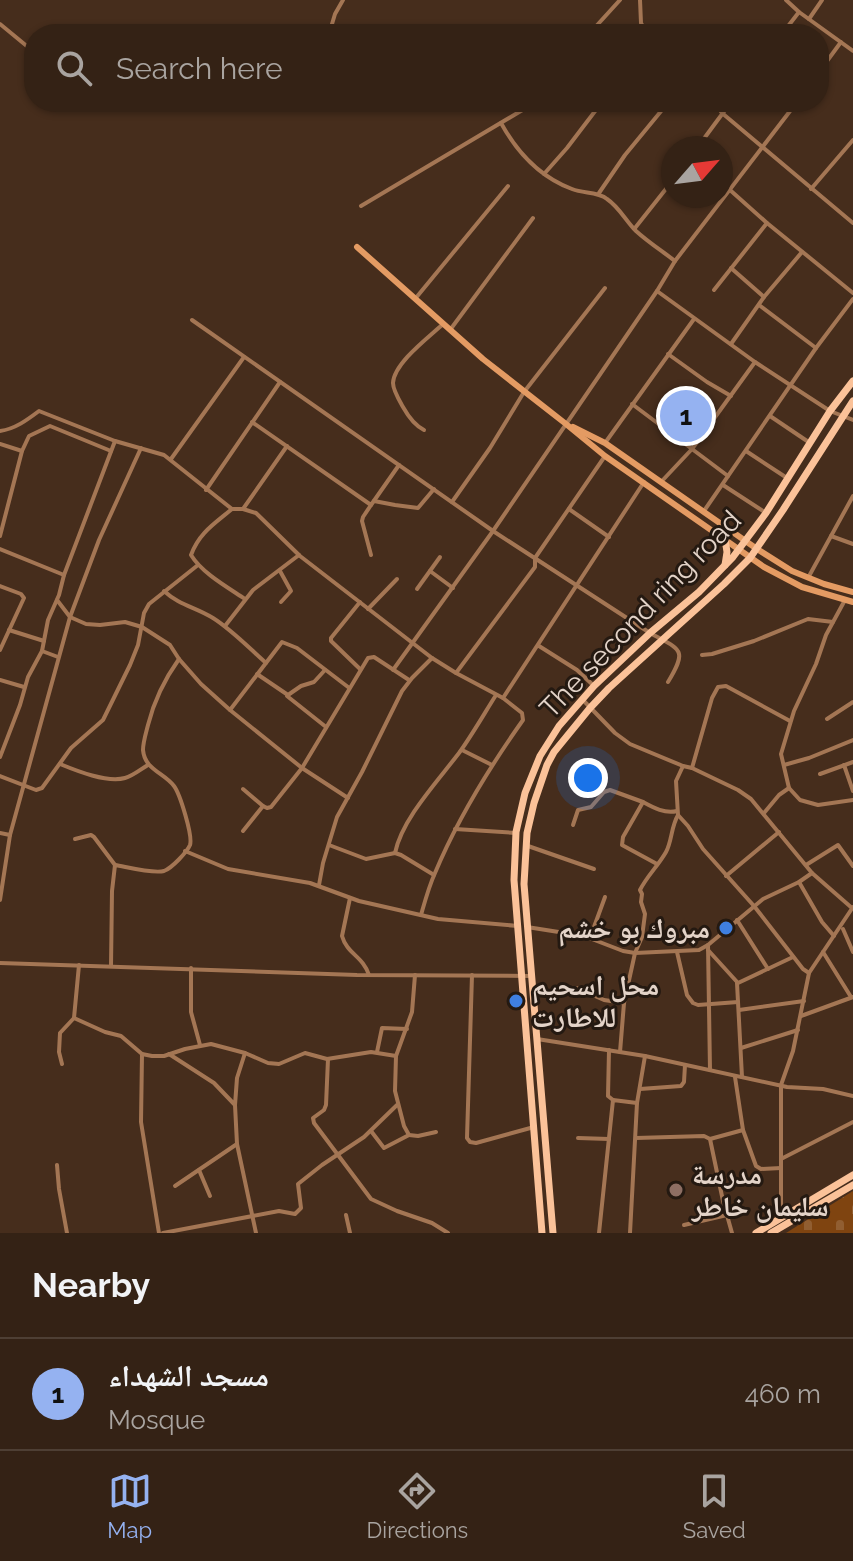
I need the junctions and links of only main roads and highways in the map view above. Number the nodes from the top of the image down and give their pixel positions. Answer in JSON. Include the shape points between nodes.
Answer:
{"nodes":[{"id":1,"x":853,"y":381,"type":"edge"},
{"id":2,"x":853,"y":401,"type":"edge"},
{"id":3,"x":725,"y":539,"type":"road end"},
{"id":4,"x":725,"y":565,"type":"junction"},
{"id":5,"x":853,"y":1175,"type":"edge"},
{"id":6,"x":853,"y":1185,"type":"edge"},
{"id":7,"x":781,"y":1223,"type":"junction"},
{"id":8,"x":542,"y":1233,"type":"edge"},
{"id":9,"x":553,"y":1233,"type":"edge"},
{"id":10,"x":756,"y":1233,"type":"edge"},
{"id":11,"x":771,"y":1233,"type":"edge"}],
"edges":[{"from":1,"to":4,"type":"main road","name":"The second ring road"},
{"from":2,"to":9,"type":"main road","name":"The second ring road","via":[[750,558],[590,708],[547,765],[534,803],[524,884]]},
{"from":3,"to":4,"type":"main road"},
{"from":4,"to":8,"type":"main road","name":"The second ring road","via":[[582,699],[540,756],[525,793],[514,871]]},
{"from":5,"to":7,"type":"main road"},
{"from":6,"to":7,"type":"main road"},
{"from":7,"to":10,"type":"main road"},
{"from":7,"to":11,"type":"main road"}]}
